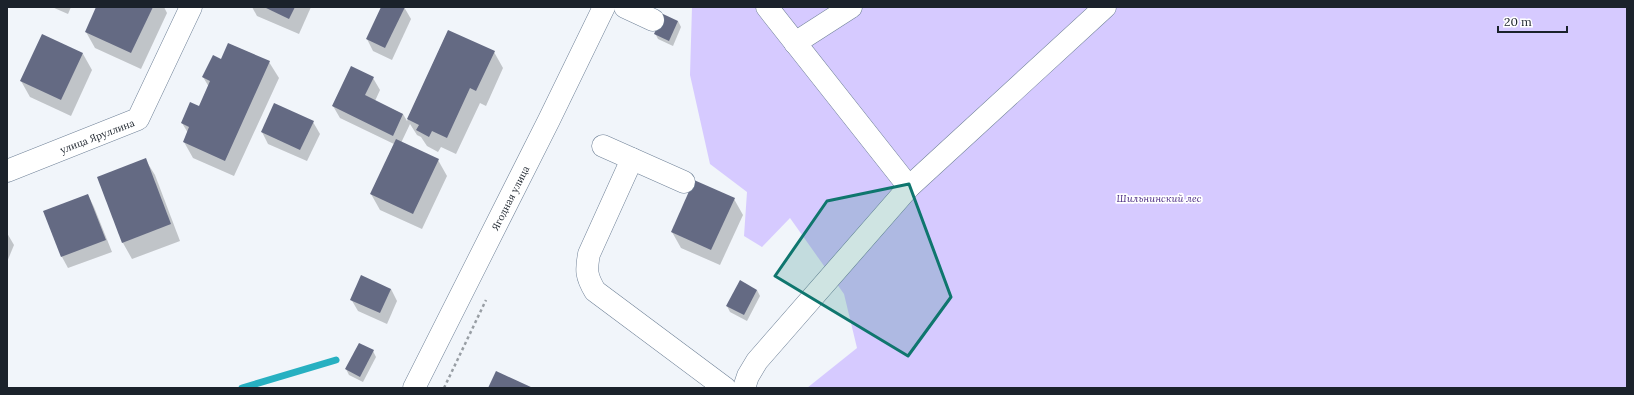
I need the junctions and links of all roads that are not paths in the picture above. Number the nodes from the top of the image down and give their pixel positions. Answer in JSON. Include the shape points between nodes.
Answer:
{"nodes":[{"id":1,"x":191,"y":7,"type":"edge"},
{"id":2,"x":604,"y":7,"type":"edge"},
{"id":3,"x":625,"y":7,"type":"edge"},
{"id":4,"x":767,"y":7,"type":"edge"},
{"id":5,"x":851,"y":7,"type":"edge"},
{"id":6,"x":1105,"y":7,"type":"edge"},
{"id":7,"x":653,"y":20,"type":"dead end"},
{"id":8,"x":795,"y":43,"type":"junction"},
{"id":9,"x":602,"y":146,"type":"dead end"},
{"id":10,"x":632,"y":159,"type":"junction"},
{"id":11,"x":7,"y":171,"type":"edge"},
{"id":12,"x":684,"y":182,"type":"dead end"},
{"id":13,"x":909,"y":187,"type":"junction"},
{"id":14,"x":414,"y":388,"type":"edge"},
{"id":15,"x":725,"y":388,"type":"edge"},
{"id":16,"x":744,"y":388,"type":"edge"}],
"edges":[{"from":1,"to":11,"type":"street","name":"улица Яруллина","via":[[138,119]]},
{"from":2,"to":14,"type":"street","name":"Ягодная улица"},
{"from":3,"to":7,"type":"street"},
{"from":4,"to":8,"type":"street"},
{"from":5,"to":8,"type":"street"},
{"from":6,"to":13,"type":"street"},
{"from":8,"to":13,"type":"street"},
{"from":9,"to":10,"type":"street"},
{"from":10,"to":12,"type":"street"},
{"from":10,"to":15,"type":"street","via":[[589,254],[586,267],[588,280],[595,290]]},
{"from":13,"to":16,"type":"street","via":[[757,361]]}]}
